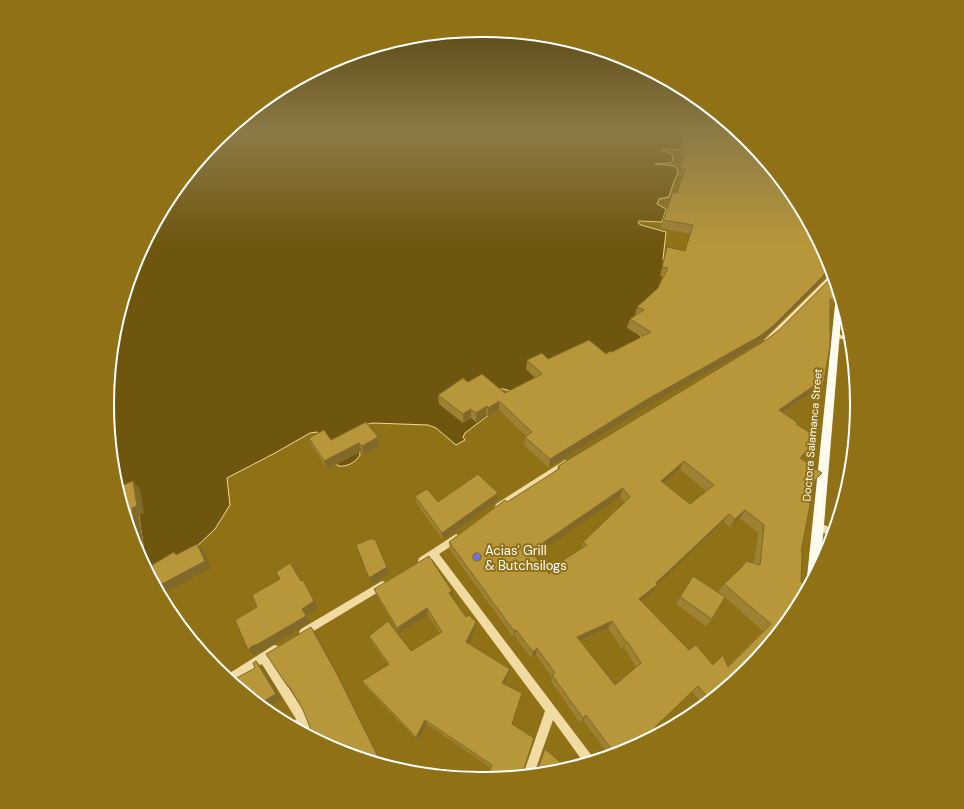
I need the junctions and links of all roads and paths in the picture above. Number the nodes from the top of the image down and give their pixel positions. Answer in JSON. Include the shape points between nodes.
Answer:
{"nodes":[{"id":1,"x":828,"y":279,"type":"edge"},
{"id":2,"x":838,"y":311,"type":"edge"},
{"id":3,"x":835,"y":336,"type":"junction"},
{"id":4,"x":843,"y":338,"type":"edge"},
{"id":5,"x":762,"y":343,"type":"edge"},
{"id":6,"x":569,"y":461,"type":"edge"},
{"id":7,"x":492,"y":512,"type":"edge"},
{"id":8,"x":817,"y":526,"type":"junction"},
{"id":9,"x":827,"y":530,"type":"edge"},
{"id":10,"x":466,"y":531,"type":"edge"},
{"id":11,"x":434,"y":554,"type":"junction"},
{"id":12,"x":814,"y":562,"type":"edge"},
{"id":13,"x":412,"y":567,"type":"edge"},
{"id":14,"x":392,"y":579,"type":"edge"},
{"id":15,"x":297,"y":636,"type":"edge"},
{"id":16,"x":284,"y":644,"type":"edge"},
{"id":17,"x":263,"y":657,"type":"junction"},
{"id":18,"x":234,"y":676,"type":"edge"},
{"id":19,"x":551,"y":710,"type":"junction"},
{"id":20,"x":299,"y":724,"type":"edge"},
{"id":21,"x":586,"y":756,"type":"edge"},
{"id":22,"x":530,"y":769,"type":"edge"}],
"edges":[{"from":1,"to":5,"type":"street"},
{"from":2,"to":3,"type":"main road","name":"Doctora Salamanca Street"},
{"from":3,"to":4,"type":"street"},
{"from":3,"to":8,"type":"main road","name":"Doctora Salamanca Street"},
{"from":6,"to":7,"type":"street","via":[[517,493]]},
{"from":8,"to":9,"type":"street"},
{"from":8,"to":12,"type":"main road","name":"Doctora Salamanca Street"},
{"from":10,"to":11,"type":"street"},
{"from":11,"to":13,"type":"street"},
{"from":11,"to":19,"type":"street"},
{"from":14,"to":15,"type":"street"},
{"from":16,"to":17,"type":"street"},
{"from":17,"to":18,"type":"street"},
{"from":17,"to":20,"type":"street"},
{"from":19,"to":21,"type":"street"},
{"from":19,"to":22,"type":"street"}]}
